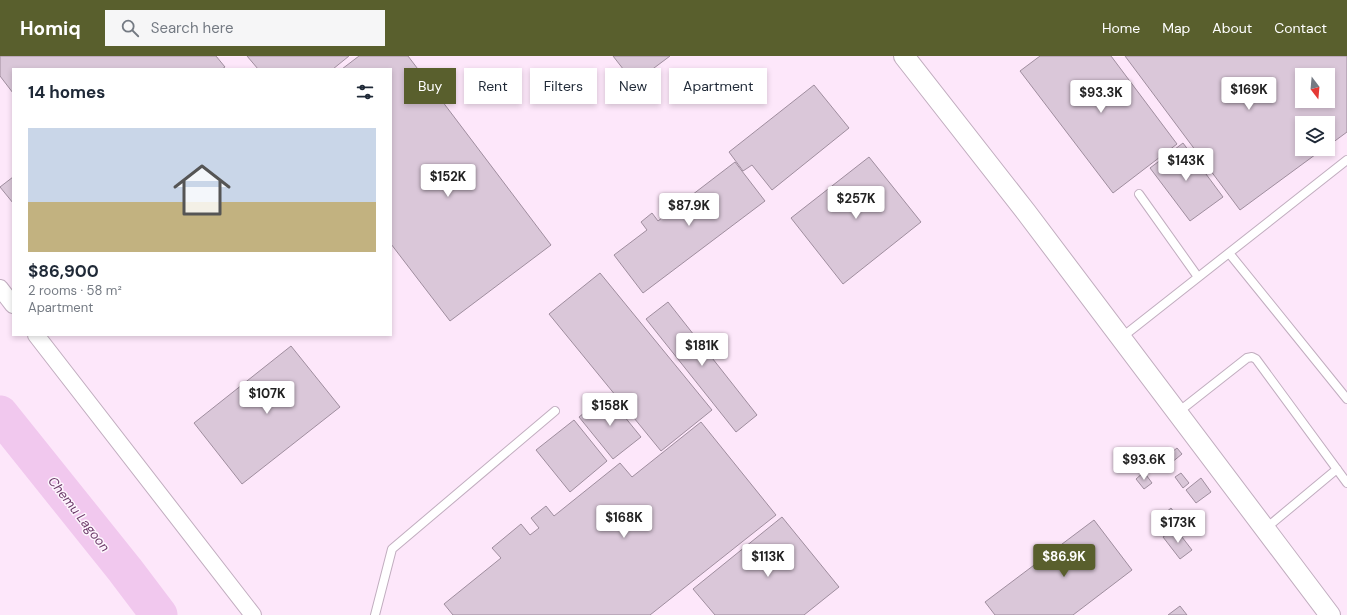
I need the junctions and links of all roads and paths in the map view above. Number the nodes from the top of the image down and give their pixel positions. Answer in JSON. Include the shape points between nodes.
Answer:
{"nodes":[{"id":1,"x":904,"y":56,"type":"edge"},
{"id":2,"x":1347,"y":160,"type":"edge"},
{"id":3,"x":1139,"y":194,"type":"dead end"},
{"id":4,"x":1229,"y":253,"type":"junction"},
{"id":5,"x":1198,"y":277,"type":"junction"},
{"id":6,"x":0,"y":288,"type":"edge"},
{"id":7,"x":12,"y":304,"type":"edge"},
{"id":8,"x":37,"y":336,"type":"edge"},
{"id":9,"x":1121,"y":338,"type":"junction"},
{"id":10,"x":1347,"y":399,"type":"edge"},
{"id":11,"x":555,"y":411,"type":"dead end"},
{"id":12,"x":1177,"y":413,"type":"junction"},
{"id":13,"x":1337,"y":469,"type":"junction"},
{"id":14,"x":1347,"y":483,"type":"edge"},
{"id":15,"x":1265,"y":529,"type":"junction"},
{"id":16,"x":253,"y":615,"type":"edge"},
{"id":17,"x":375,"y":615,"type":"edge"},
{"id":18,"x":1330,"y":615,"type":"edge"}],
"edges":[{"from":1,"to":9,"type":"street"},
{"from":2,"to":4,"type":"lane"},
{"from":3,"to":5,"type":"lane"},
{"from":4,"to":5,"type":"lane"},
{"from":4,"to":10,"type":"lane"},
{"from":5,"to":9,"type":"lane"},
{"from":6,"to":7,"type":"street"},
{"from":8,"to":16,"type":"street"},
{"from":9,"to":12,"type":"street"},
{"from":11,"to":17,"type":"lane","via":[[392,549]]},
{"from":12,"to":13,"type":"lane","via":[[1247,358],[1252,357]]},
{"from":12,"to":15,"type":"street"},
{"from":13,"to":14,"type":"lane"},
{"from":13,"to":15,"type":"lane"},
{"from":15,"to":18,"type":"street"}]}
